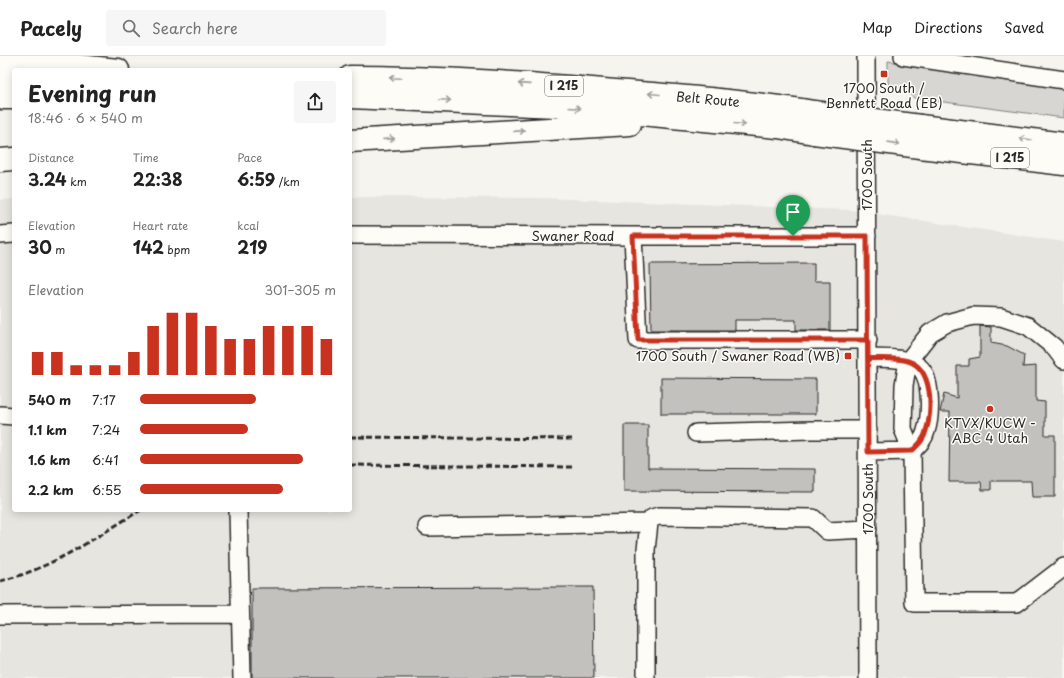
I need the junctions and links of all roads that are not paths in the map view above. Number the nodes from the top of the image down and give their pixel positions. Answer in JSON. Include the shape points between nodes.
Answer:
{"nodes":[{"id":1,"x":866,"y":56,"type":"edge"},
{"id":2,"x":903,"y":56,"type":"edge"},
{"id":3,"x":0,"y":58,"type":"edge"},
{"id":4,"x":98,"y":68,"type":"edge"},
{"id":5,"x":352,"y":76,"type":"edge"},
{"id":6,"x":0,"y":77,"type":"edge"},
{"id":7,"x":12,"y":77,"type":"edge"},
{"id":8,"x":1064,"y":80,"type":"edge"},
{"id":9,"x":352,"y":97,"type":"edge"},
{"id":10,"x":0,"y":98,"type":"edge"},
{"id":11,"x":12,"y":98,"type":"edge"},
{"id":12,"x":702,"y":119,"type":"junction"},
{"id":13,"x":814,"y":122,"type":"junction"},
{"id":14,"x":920,"y":136,"type":"junction"},
{"id":15,"x":352,"y":141,"type":"edge"},
{"id":16,"x":1064,"y":144,"type":"edge"},
{"id":17,"x":12,"y":159,"type":"edge"},
{"id":18,"x":0,"y":160,"type":"edge"},
{"id":19,"x":1064,"y":164,"type":"edge"},
{"id":20,"x":12,"y":234,"type":"edge"},
{"id":21,"x":0,"y":235,"type":"edge"},
{"id":22,"x":352,"y":235,"type":"edge"},
{"id":23,"x":633,"y":236,"type":"junction"},
{"id":24,"x":867,"y":236,"type":"junction"},
{"id":25,"x":868,"y":340,"type":"junction"},
{"id":26,"x":868,"y":358,"type":"junction"},
{"id":27,"x":1064,"y":360,"type":"edge"},
{"id":28,"x":908,"y":361,"type":"junction"},
{"id":29,"x":0,"y":415,"type":"edge"},
{"id":30,"x":12,"y":416,"type":"edge"},
{"id":31,"x":868,"y":430,"type":"junction"},
{"id":32,"x":696,"y":433,"type":"dead end"},
{"id":33,"x":912,"y":451,"type":"junction"},
{"id":34,"x":868,"y":452,"type":"junction"},
{"id":35,"x":238,"y":512,"type":"edge"},
{"id":36,"x":649,"y":523,"type":"junction"},
{"id":37,"x":427,"y":527,"type":"dead end"},
{"id":38,"x":868,"y":529,"type":"junction"},
{"id":39,"x":1064,"y":567,"type":"edge"},
{"id":40,"x":240,"y":614,"type":"junction"},
{"id":41,"x":0,"y":615,"type":"edge"},
{"id":42,"x":242,"y":678,"type":"edge"},
{"id":43,"x":646,"y":678,"type":"edge"},
{"id":44,"x":868,"y":678,"type":"edge"}],
"edges":[{"from":1,"to":24,"type":"street","name":"1700 South"},
{"from":2,"to":8,"type":"street"},
{"from":3,"to":4,"type":"highway"},
{"from":13,"to":5,"type":"highway","name":"Belt Route","number":"I 215","one_way":true,"via":[[769,105],[564,86]]},
{"from":6,"to":7,"type":"highway"},
{"from":9,"to":12,"type":"highway","name":"Belt Route","number":"I 215","one_way":true,"via":[[558,106]]},
{"from":10,"to":11,"type":"highway"},
{"from":12,"to":13,"type":"highway","name":"Belt Route","number":"I 215","one_way":true,"via":[[778,127]]},
{"from":15,"to":12,"type":"highway","one_way":true},
{"from":13,"to":14,"type":"highway","name":"Belt Route","number":"I 215","bridge":true},
{"from":16,"to":14,"type":"highway","name":"Belt Route","number":"I 215","one_way":true},
{"from":14,"to":19,"type":"highway","name":"Belt Route","number":"I 215"},
{"from":17,"to":18,"type":"highway"},
{"from":20,"to":21,"type":"street"},
{"from":22,"to":23,"type":"street","name":"Swaner Road"},
{"from":23,"to":24,"type":"street","name":"Swaner Road"},
{"from":23,"to":25,"type":"street","via":[[638,340]]},
{"from":24,"to":25,"type":"street","name":"1700 South"},
{"from":25,"to":26,"type":"street","name":"1700 South"},
{"from":26,"to":28,"type":"street"},
{"from":26,"to":31,"type":"street","name":"1700 South"},
{"from":27,"to":28,"type":"street","via":[[1054,347],[1028,326],[1001,317],[973,316],[947,323],[930,333]]},
{"from":28,"to":33,"type":"street","via":[[904,385],[903,429]]},
{"from":28,"to":33,"type":"street","via":[[920,367],[930,392],[926,432]]},
{"from":29,"to":30,"type":"street"},
{"from":31,"to":32,"type":"street"},
{"from":31,"to":34,"type":"street","name":"1700 South"},
{"from":33,"to":34,"type":"street"},
{"from":33,"to":39,"type":"street","via":[[914,603],[1017,603]]},
{"from":34,"to":38,"type":"street","name":"1700 South"},
{"from":35,"to":40,"type":"street"},
{"from":36,"to":37,"type":"street"},
{"from":36,"to":38,"type":"street","via":[[652,518],[659,516],[813,518],[827,531]]},
{"from":36,"to":43,"type":"street","via":[[646,550]]},
{"from":38,"to":44,"type":"street","name":"1700 South"},
{"from":40,"to":41,"type":"street"},
{"from":40,"to":42,"type":"street"}]}
